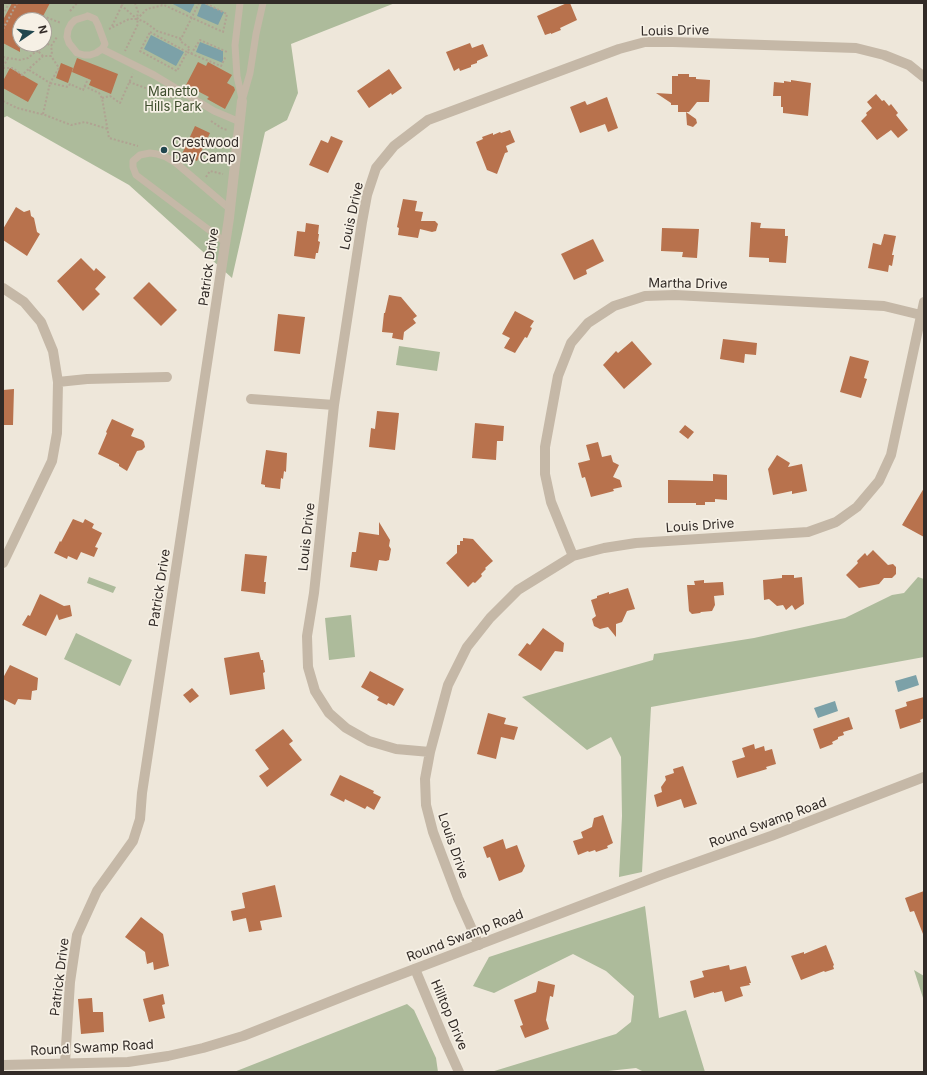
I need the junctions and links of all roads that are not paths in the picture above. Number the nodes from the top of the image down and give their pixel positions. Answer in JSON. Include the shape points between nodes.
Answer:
{"nodes":[{"id":1,"x":240,"y":3,"type":"edge"},
{"id":2,"x":263,"y":3,"type":"edge"},
{"id":3,"x":102,"y":49,"type":"junction"},
{"id":4,"x":924,"y":76,"type":"edge"},
{"id":5,"x":242,"y":101,"type":"junction"},
{"id":6,"x":240,"y":122,"type":"junction"},
{"id":7,"x":230,"y":209,"type":"junction"},
{"id":8,"x":225,"y":242,"type":"junction"},
{"id":9,"x":3,"y":288,"type":"edge"},
{"id":10,"x":924,"y":302,"type":"edge"},
{"id":11,"x":921,"y":315,"type":"junction"},
{"id":12,"x":166,"y":377,"type":"dead end"},
{"id":13,"x":58,"y":382,"type":"junction"},
{"id":14,"x":251,"y":398,"type":"dead end"},
{"id":15,"x":334,"y":405,"type":"junction"},
{"id":16,"x":573,"y":556,"type":"junction"},
{"id":17,"x":3,"y":563,"type":"edge"},
{"id":18,"x":430,"y":752,"type":"junction"},
{"id":19,"x":924,"y":777,"type":"edge"},
{"id":20,"x":479,"y":945,"type":"junction"},
{"id":21,"x":414,"y":969,"type":"junction"},
{"id":22,"x":65,"y":1063,"type":"junction"},
{"id":23,"x":3,"y":1065,"type":"edge"},
{"id":24,"x":460,"y":1072,"type":"edge"}],
"edges":[{"from":1,"to":5,"type":"lane","via":[[235,45]]},
{"from":2,"to":5,"type":"lane"},
{"from":3,"to":3,"type":"lane","via":[[90,55],[77,53],[69,43],[68,30],[71,24],[88,16],[95,19],[105,44]]},
{"from":3,"to":6,"type":"lane","via":[[154,75],[214,112]]},
{"from":4,"to":15,"type":"street","name":"Louis Drive","via":[[909,65],[856,48],[645,42],[619,49],[428,120],[394,146],[376,168],[367,195]]},
{"from":5,"to":6,"type":"street","name":"Patrick Drive"},
{"from":6,"to":7,"type":"street","name":"Patrick Drive"},
{"from":7,"to":8,"type":"street","name":"Patrick Drive"},
{"from":7,"to":8,"type":"lane","via":[[166,156],[140,155],[132,161],[136,175]]},
{"from":8,"to":22,"type":"street","name":"Patrick Drive","via":[[140,819],[133,841],[97,891],[77,935],[70,982]]},
{"from":9,"to":13,"type":"street","via":[[24,302],[41,322],[53,350]]},
{"from":10,"to":11,"type":"street","name":"Louis Drive"},
{"from":11,"to":16,"type":"street","name":"Louis Drive","via":[[891,455],[879,481],[857,507],[836,522],[808,532],[636,543]]},
{"from":11,"to":16,"type":"street","name":"Martha Drive","via":[[884,306],[675,294],[645,296],[614,306],[588,323],[571,343],[558,376],[545,447],[545,474],[551,502]]},
{"from":12,"to":13,"type":"street"},
{"from":13,"to":17,"type":"street","via":[[57,433],[52,461]]},
{"from":14,"to":15,"type":"street"},
{"from":15,"to":18,"type":"street","name":"Louis Drive","via":[[307,636],[308,667],[315,691],[329,713],[346,728],[369,741],[396,749]]},
{"from":16,"to":18,"type":"street","name":"Louis Drive","via":[[518,590],[490,618],[468,647],[448,685]]},
{"from":18,"to":20,"type":"street","name":"Louis Drive","via":[[425,779],[426,805],[432,832]]},
{"from":19,"to":20,"type":"street","name":"Round Swamp Road"},
{"from":20,"to":21,"type":"street","name":"Round Swamp Road"},
{"from":21,"to":22,"type":"street","name":"Round Swamp Road","via":[[243,1036],[204,1048],[128,1062]]},
{"from":21,"to":24,"type":"street","name":"Hilltop Drive"},
{"from":22,"to":23,"type":"street","name":"Round Swamp Road"}]}
